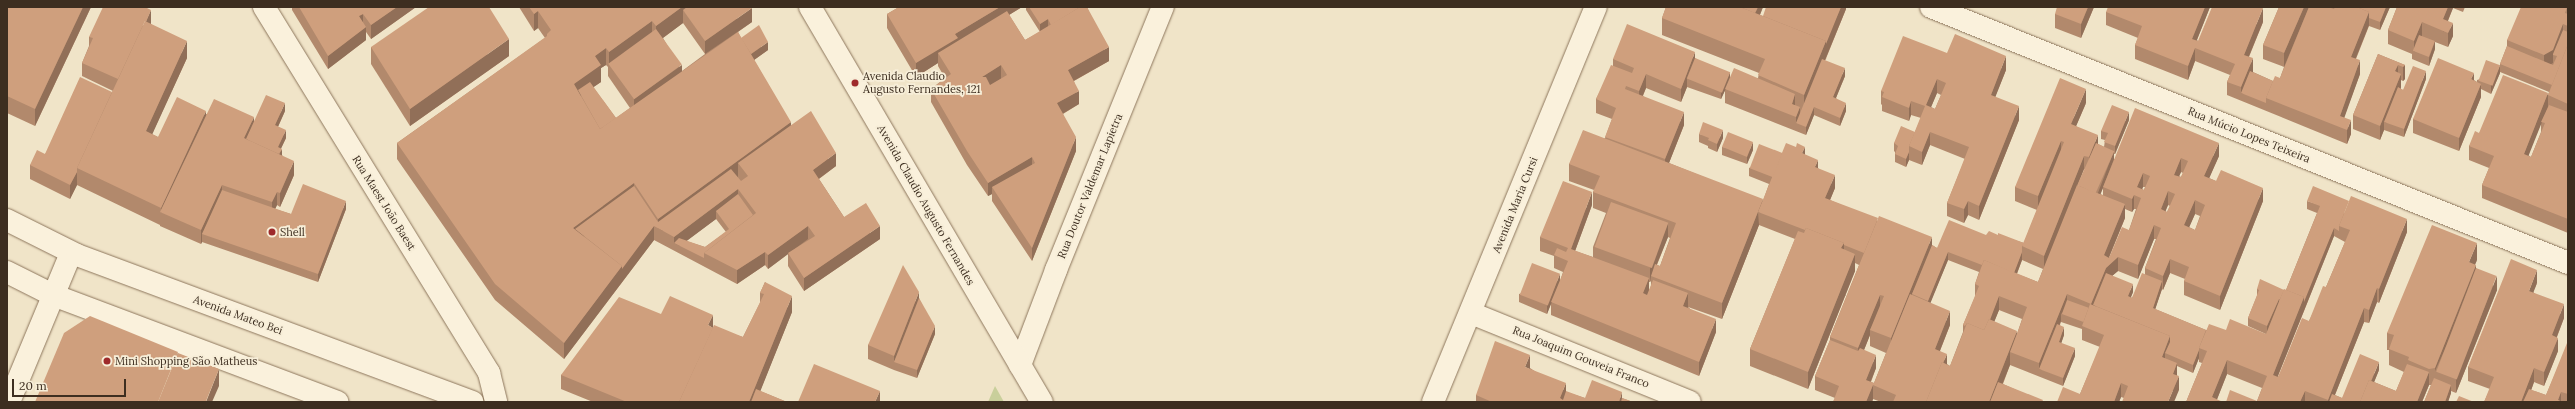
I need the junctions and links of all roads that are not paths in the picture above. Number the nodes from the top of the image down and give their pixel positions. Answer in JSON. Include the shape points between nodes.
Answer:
{"nodes":[{"id":1,"x":264,"y":7,"type":"edge"},
{"id":2,"x":810,"y":7,"type":"edge"},
{"id":3,"x":1163,"y":7,"type":"edge"},
{"id":4,"x":1596,"y":7,"type":"edge"},
{"id":5,"x":1931,"y":7,"type":"edge"},
{"id":6,"x":7,"y":220,"type":"edge"},
{"id":7,"x":71,"y":253,"type":"junction"},
{"id":8,"x":2568,"y":263,"type":"edge"},
{"id":9,"x":7,"y":272,"type":"edge"},
{"id":10,"x":53,"y":295,"type":"junction"},
{"id":11,"x":1471,"y":313,"type":"junction"},
{"id":12,"x":1020,"y":365,"type":"junction"},
{"id":13,"x":8,"y":402,"type":"edge"},
{"id":14,"x":338,"y":402,"type":"edge"},
{"id":15,"x":473,"y":402,"type":"edge"},
{"id":16,"x":496,"y":402,"type":"edge"},
{"id":17,"x":1042,"y":402,"type":"edge"},
{"id":18,"x":1433,"y":402,"type":"edge"},
{"id":19,"x":1690,"y":402,"type":"edge"}],
"edges":[{"from":1,"to":16,"type":"street","name":"Rua Maest João Baest","via":[[490,373]]},
{"from":2,"to":12,"type":"street","name":"Avenida Claudio Augusto Fernandes"},
{"from":3,"to":12,"type":"street","name":"Rua Doutor Valdemar Lapietra"},
{"from":4,"to":11,"type":"street","name":"Avenida Maria Cursi"},
{"from":5,"to":8,"type":"street","name":"Rua Múcio Lopes Teixeira"},
{"from":6,"to":7,"type":"street","name":"Avenida Mateo Bei"},
{"from":7,"to":10,"type":"street"},
{"from":7,"to":15,"type":"street","name":"Avenida Mateo Bei"},
{"from":9,"to":10,"type":"street"},
{"from":10,"to":13,"type":"street"},
{"from":10,"to":14,"type":"street"},
{"from":11,"to":18,"type":"street","name":"Avenida Maria Cursi"},
{"from":11,"to":19,"type":"street","name":"Rua Joaquim Gouveia Franco"},
{"from":12,"to":17,"type":"street","name":"Avenida Claudio Augusto Fernandes"}]}
